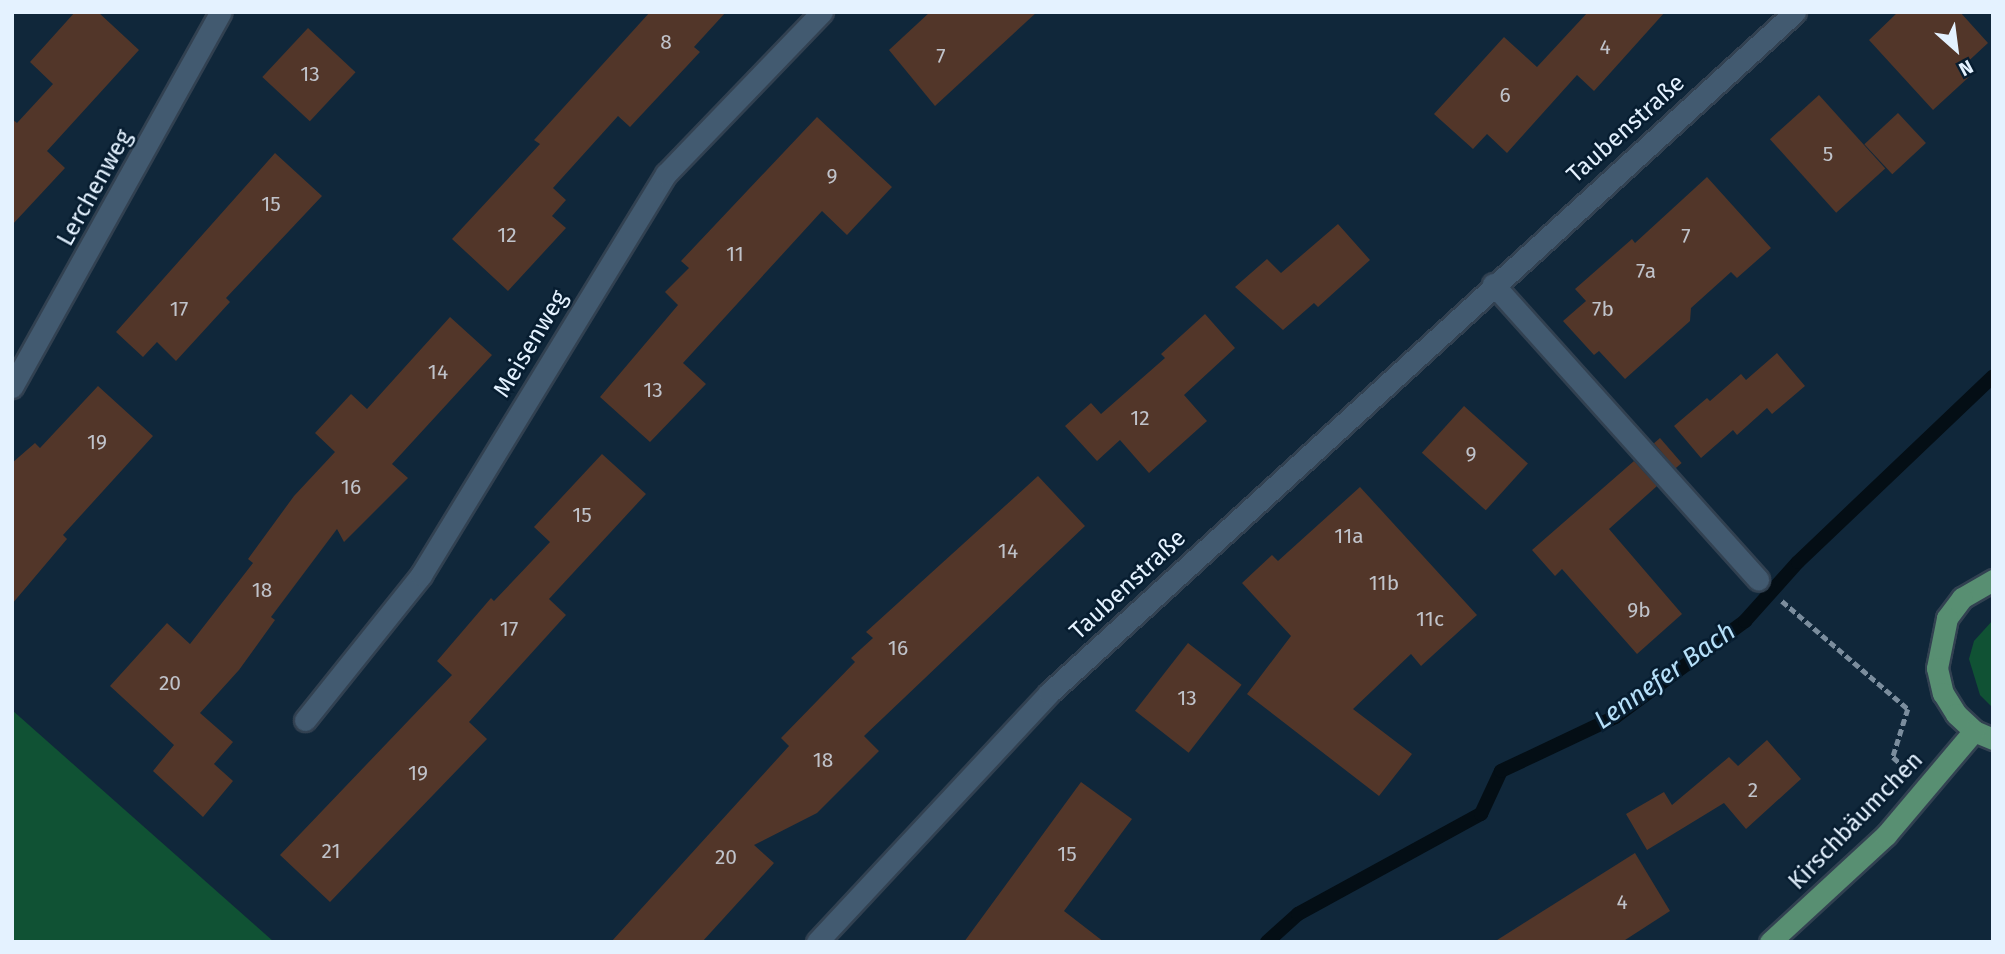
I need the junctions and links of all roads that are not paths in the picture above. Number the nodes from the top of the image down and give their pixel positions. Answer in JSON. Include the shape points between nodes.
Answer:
{"nodes":[{"id":1,"x":221,"y":12,"type":"edge"},
{"id":2,"x":822,"y":12,"type":"edge"},
{"id":3,"x":1795,"y":12,"type":"edge"},
{"id":4,"x":1493,"y":284,"type":"junction"},
{"id":5,"x":12,"y":387,"type":"edge"},
{"id":6,"x":1758,"y":579,"type":"dead end"},
{"id":7,"x":1993,"y":580,"type":"edge"},
{"id":8,"x":305,"y":720,"type":"dead end"},
{"id":9,"x":1984,"y":735,"type":"edge"},
{"id":10,"x":817,"y":942,"type":"edge"},
{"id":11,"x":1770,"y":942,"type":"edge"}],
"edges":[{"from":1,"to":5,"type":"street","name":"Lerchenweg"},
{"from":2,"to":8,"type":"street","name":"Meisenweg","via":[[666,174],[421,575]]},
{"from":3,"to":4,"type":"street","name":"Taubenstraße"},
{"from":4,"to":6,"type":"street"},
{"from":4,"to":10,"type":"street","name":"Taubenstraße","via":[[1049,693]]},
{"from":7,"to":9,"type":"main road","via":[[1962,598],[1947,618],[1937,668],[1943,693]]},
{"from":9,"to":11,"type":"main road","name":"Kirschbäumchen","via":[[1927,788],[1886,835]]}]}
